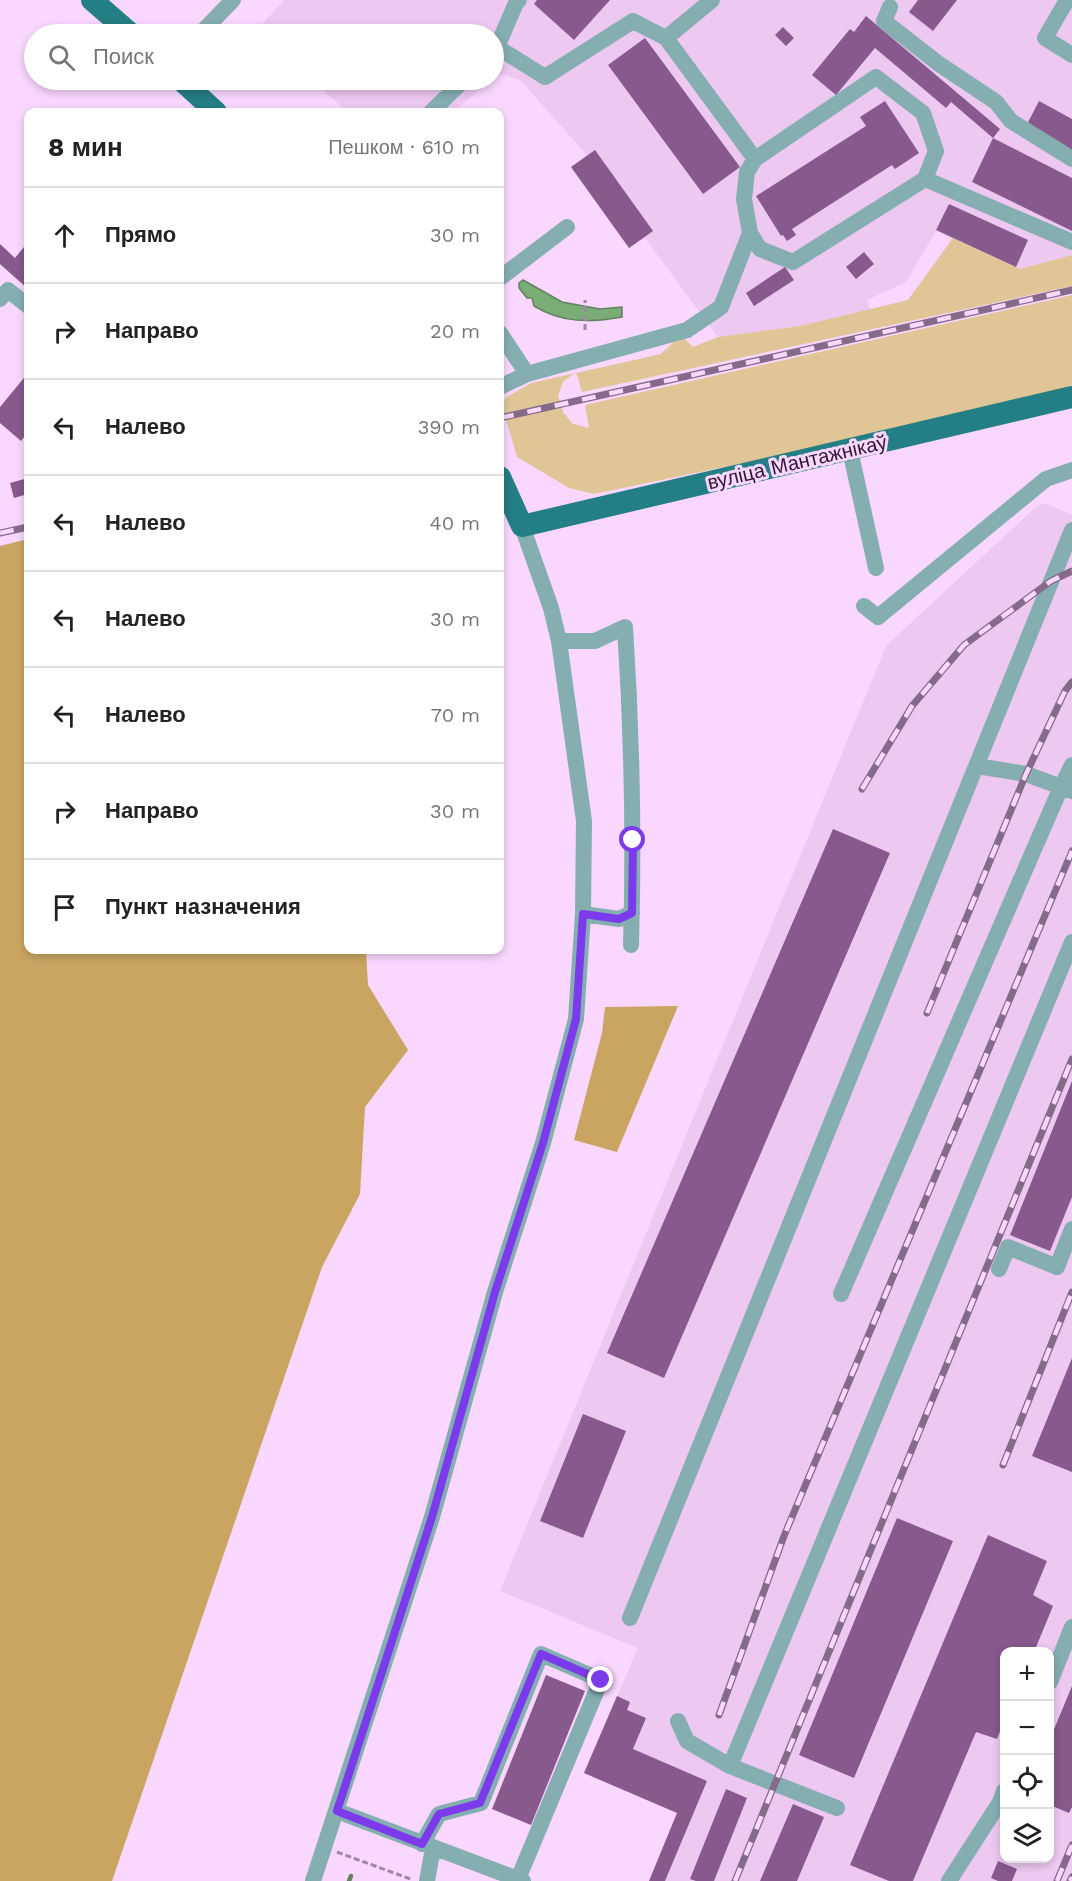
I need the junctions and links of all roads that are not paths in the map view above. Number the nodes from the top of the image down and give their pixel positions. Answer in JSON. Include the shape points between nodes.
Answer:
{"nodes":[{"id":1,"x":92,"y":0,"type":"edge"},
{"id":2,"x":233,"y":0,"type":"edge"},
{"id":3,"x":519,"y":0,"type":"edge"},
{"id":4,"x":712,"y":0,"type":"edge"},
{"id":5,"x":1067,"y":0,"type":"edge"},
{"id":6,"x":890,"y":7,"type":"dead end"},
{"id":7,"x":120,"y":24,"type":"edge"},
{"id":8,"x":210,"y":24,"type":"edge"},
{"id":9,"x":504,"y":29,"type":"edge"},
{"id":10,"x":666,"y":38,"type":"junction"},
{"id":11,"x":504,"y":54,"type":"edge"},
{"id":12,"x":1072,"y":55,"type":"edge"},
{"id":13,"x":192,"y":90,"type":"edge"},
{"id":14,"x":454,"y":90,"type":"edge"},
{"id":15,"x":212,"y":108,"type":"edge"},
{"id":16,"x":435,"y":108,"type":"edge"},
{"id":17,"x":755,"y":159,"type":"junction"},
{"id":18,"x":1072,"y":159,"type":"edge"},
{"id":19,"x":926,"y":179,"type":"junction"},
{"id":20,"x":567,"y":227,"type":"dead end"},
{"id":21,"x":750,"y":233,"type":"junction"},
{"id":22,"x":1072,"y":242,"type":"edge"},
{"id":23,"x":504,"y":275,"type":"edge"},
{"id":24,"x":0,"y":299,"type":"edge"},
{"id":25,"x":24,"y":303,"type":"edge"},
{"id":26,"x":504,"y":339,"type":"edge"},
{"id":27,"x":527,"y":374,"type":"junction"},
{"id":28,"x":504,"y":385,"type":"edge"},
{"id":29,"x":1072,"y":397,"type":"edge"},
{"id":30,"x":850,"y":450,"type":"junction"},
{"id":31,"x":1072,"y":470,"type":"edge"},
{"id":32,"x":504,"y":486,"type":"edge"},
{"id":33,"x":522,"y":526,"type":"junction"},
{"id":34,"x":1072,"y":530,"type":"edge"},
{"id":35,"x":876,"y":568,"type":"dead end"},
{"id":36,"x":864,"y":606,"type":"dead end"},
{"id":37,"x":559,"y":641,"type":"junction"},
{"id":38,"x":1072,"y":765,"type":"edge"},
{"id":39,"x":976,"y":766,"type":"junction"},
{"id":40,"x":1066,"y":789,"type":"edge"},
{"id":41,"x":632,"y":913,"type":"junction"},
{"id":42,"x":583,"y":914,"type":"junction"},
{"id":43,"x":1072,"y":942,"type":"edge"},
{"id":44,"x":631,"y":945,"type":"dead end"},
{"id":45,"x":1072,"y":1229,"type":"edge"},
{"id":46,"x":999,"y":1269,"type":"dead end"},
{"id":47,"x":841,"y":1294,"type":"dead end"},
{"id":48,"x":630,"y":1618,"type":"dead end"},
{"id":49,"x":1072,"y":1627,"type":"edge"},
{"id":50,"x":1054,"y":1672,"type":"edge"},
{"id":51,"x":678,"y":1721,"type":"dead end"},
{"id":52,"x":729,"y":1766,"type":"junction"},
{"id":53,"x":1000,"y":1802,"type":"edge"},
{"id":54,"x":837,"y":1808,"type":"dead end"},
{"id":55,"x":337,"y":1811,"type":"junction"},
{"id":56,"x":428,"y":1846,"type":"junction"},
{"id":57,"x":520,"y":1880,"type":"edge"},
{"id":58,"x":313,"y":1881,"type":"edge"},
{"id":59,"x":427,"y":1881,"type":"edge"},
{"id":60,"x":949,"y":1881,"type":"edge"}],
"edges":[{"from":1,"to":7,"type":"main road"},
{"from":2,"to":8,"type":"street"},
{"from":3,"to":9,"type":"street"},
{"from":4,"to":10,"type":"street"},
{"from":5,"to":12,"type":"street","via":[[1045,38]]},
{"from":6,"to":18,"type":"street","via":[[884,21],[996,102],[1011,122]]},
{"from":10,"to":11,"type":"street","via":[[633,21],[545,77]]},
{"from":10,"to":17,"type":"street"},
{"from":13,"to":15,"type":"main road"},
{"from":14,"to":16,"type":"street"},
{"from":17,"to":19,"type":"street","via":[[876,77],[923,113],[936,151]]},
{"from":17,"to":21,"type":"street","via":[[747,172],[744,199]]},
{"from":19,"to":21,"type":"street","via":[[793,262],[760,249]]},
{"from":19,"to":22,"type":"street"},
{"from":20,"to":23,"type":"street"},
{"from":21,"to":27,"type":"street","via":[[721,307],[687,330]]},
{"from":24,"to":25,"type":"street","via":[[8,290]]},
{"from":26,"to":27,"type":"street"},
{"from":27,"to":28,"type":"street"},
{"from":29,"to":30,"type":"main road","name":"вуліца Мантажнікаў"},
{"from":30,"to":33,"type":"main road","name":"вуліца Мантажнікаў"},
{"from":30,"to":35,"type":"street"},
{"from":31,"to":36,"type":"street","via":[[1046,479],[878,617]]},
{"from":32,"to":33,"type":"main road"},
{"from":33,"to":37,"type":"street"},
{"from":34,"to":39,"type":"street"},
{"from":37,"to":41,"type":"street","via":[[595,641],[625,627]]},
{"from":37,"to":42,"type":"street","via":[[584,821]]},
{"from":38,"to":40,"type":"street"},
{"from":39,"to":40,"type":"street","via":[[1026,774]]},
{"from":39,"to":48,"type":"street"},
{"from":40,"to":47,"type":"street"},
{"from":41,"to":42,"type":"street","via":[[619,919]]},
{"from":41,"to":44,"type":"street"},
{"from":42,"to":55,"type":"street","via":[[576,1019],[546,1131],[495,1292],[432,1517]]},
{"from":43,"to":52,"type":"street"},
{"from":45,"to":46,"type":"street","via":[[1057,1267],[1008,1247]]},
{"from":49,"to":50,"type":"street"},
{"from":51,"to":52,"type":"street","via":[[687,1741]]},
{"from":52,"to":54,"type":"street"},
{"from":53,"to":60,"type":"street"},
{"from":55,"to":56,"type":"street"},
{"from":55,"to":58,"type":"street"},
{"from":56,"to":57,"type":"street"},
{"from":56,"to":57,"type":"street","via":[[439,1814],[480,1803],[541,1654],[601,1680]]},
{"from":56,"to":59,"type":"street"}]}
